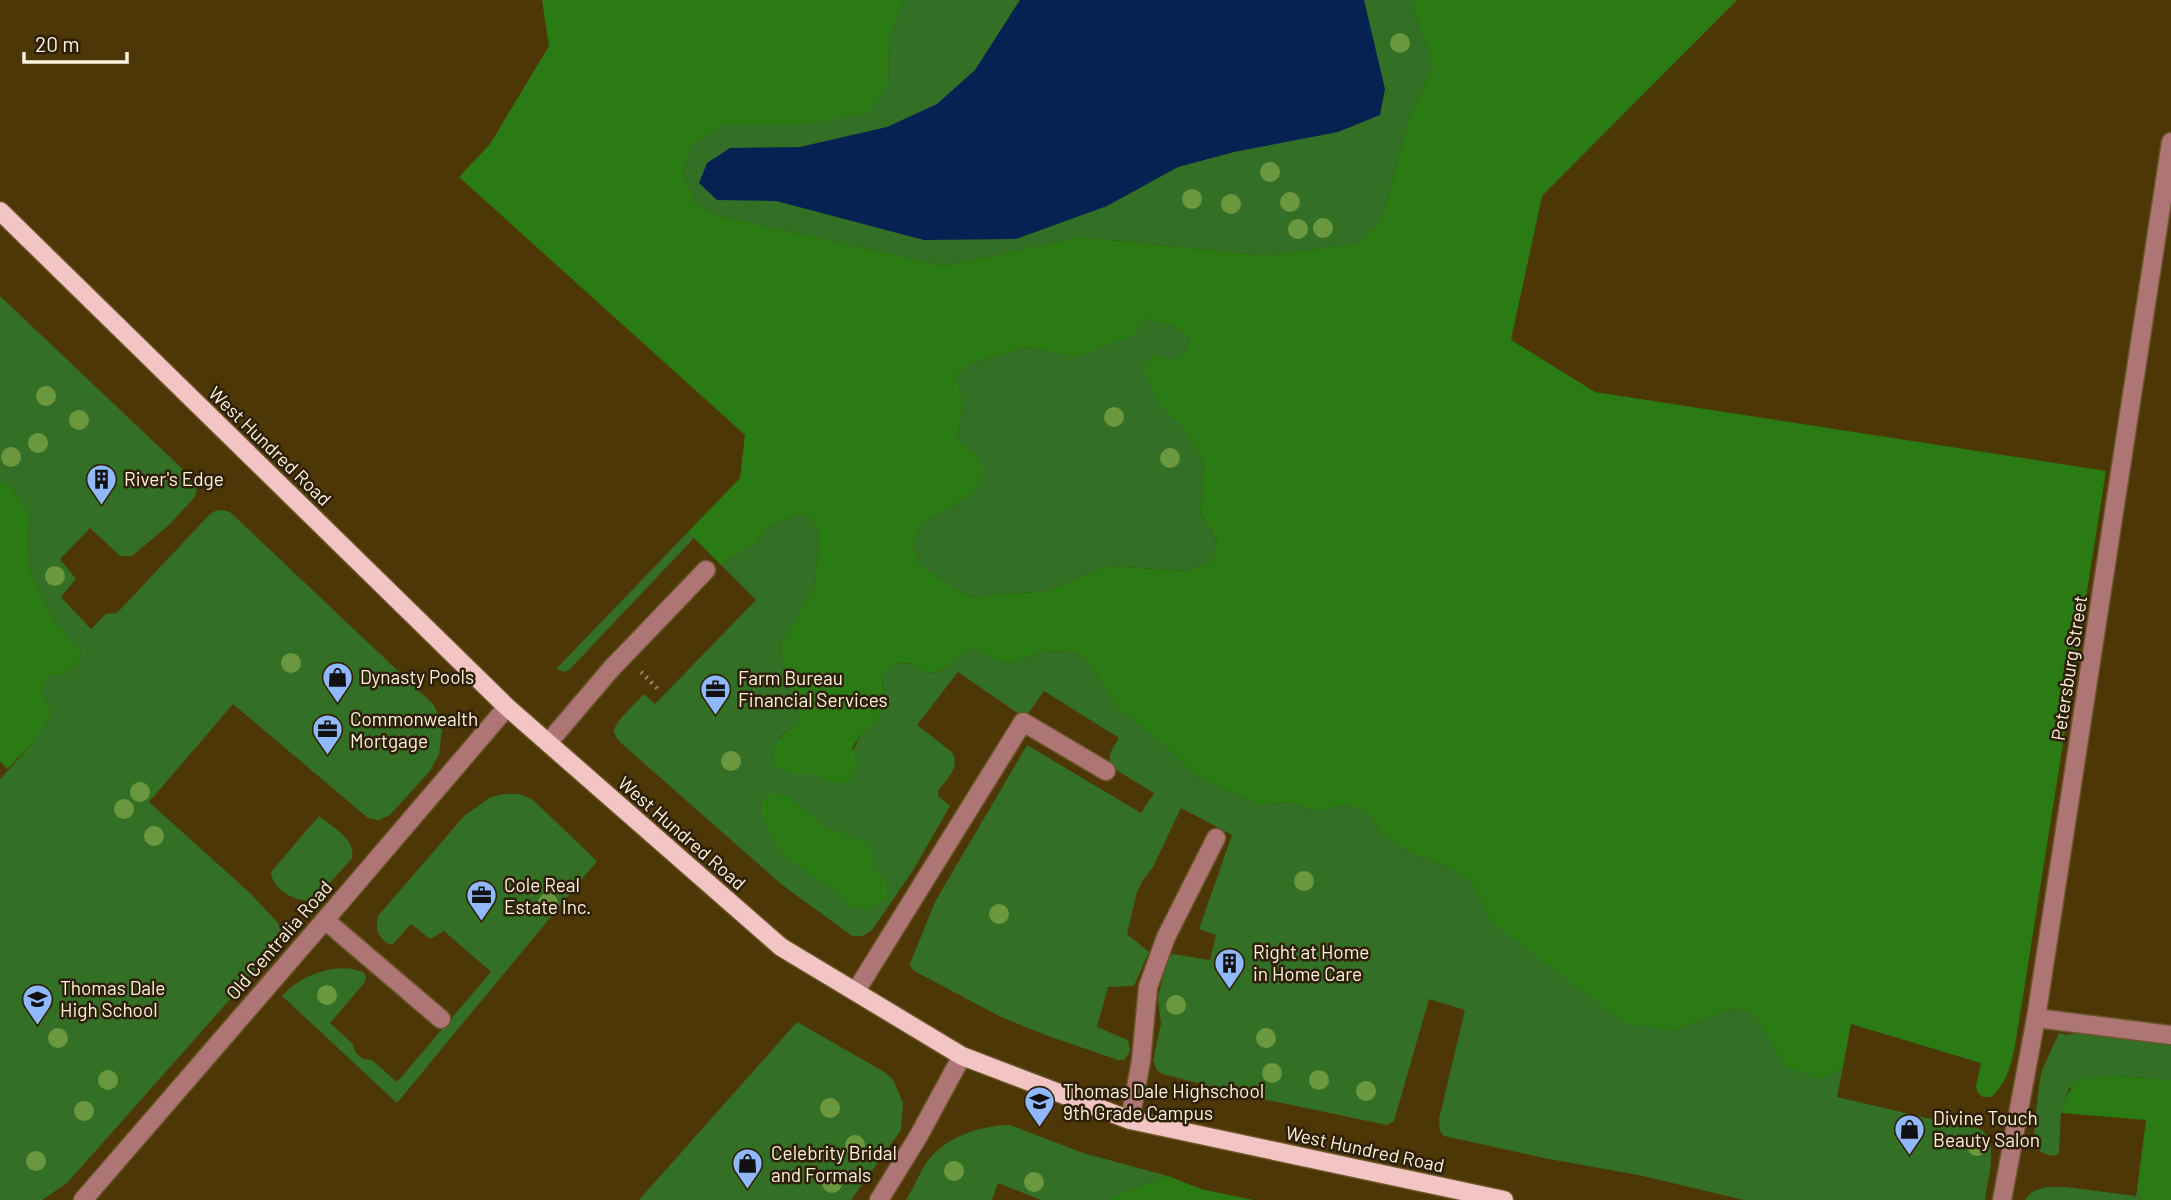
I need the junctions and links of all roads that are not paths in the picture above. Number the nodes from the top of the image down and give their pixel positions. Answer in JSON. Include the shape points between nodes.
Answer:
{"nodes":[{"id":1,"x":2171,"y":142,"type":"edge"},
{"id":2,"x":0,"y":211,"type":"edge"},
{"id":3,"x":706,"y":570,"type":"dead end"},
{"id":4,"x":507,"y":707,"type":"junction"},
{"id":5,"x":548,"y":743,"type":"junction"},
{"id":6,"x":1106,"y":771,"type":"dead end"},
{"id":7,"x":1216,"y":838,"type":"dead end"},
{"id":8,"x":326,"y":920,"type":"junction"},
{"id":9,"x":856,"y":991,"type":"junction"},
{"id":10,"x":2036,"y":1018,"type":"junction"},
{"id":11,"x":441,"y":1019,"type":"dead end"},
{"id":12,"x":2171,"y":1035,"type":"edge"},
{"id":13,"x":962,"y":1056,"type":"junction"},
{"id":14,"x":1130,"y":1120,"type":"junction"},
{"id":15,"x":83,"y":1200,"type":"edge"},
{"id":16,"x":879,"y":1200,"type":"edge"},
{"id":17,"x":1504,"y":1200,"type":"edge"},
{"id":18,"x":2002,"y":1200,"type":"edge"}],
"edges":[{"from":1,"to":10,"type":"street","name":"Petersburg Street"},
{"from":2,"to":4,"type":"main road","name":"West Hundred Road"},
{"from":3,"to":5,"type":"street"},
{"from":4,"to":5,"type":"main road","name":"West Hundred Road"},
{"from":4,"to":8,"type":"street","name":"Old Centralia Road"},
{"from":5,"to":9,"type":"main road","name":"West Hundred Road","via":[[781,947]]},
{"from":6,"to":9,"type":"street","via":[[1023,722]]},
{"from":7,"to":14,"type":"street","via":[[1166,937],[1148,987]]},
{"from":8,"to":11,"type":"street"},
{"from":8,"to":15,"type":"street","name":"Old Centralia Road"},
{"from":9,"to":13,"type":"main road","name":"West Hundred Road"},
{"from":10,"to":12,"type":"street"},
{"from":10,"to":18,"type":"street","name":"Petersburg Street"},
{"from":13,"to":14,"type":"main road","name":"West Hundred Road"},
{"from":13,"to":16,"type":"street"},
{"from":14,"to":17,"type":"main road","name":"West Hundred Road"}]}
